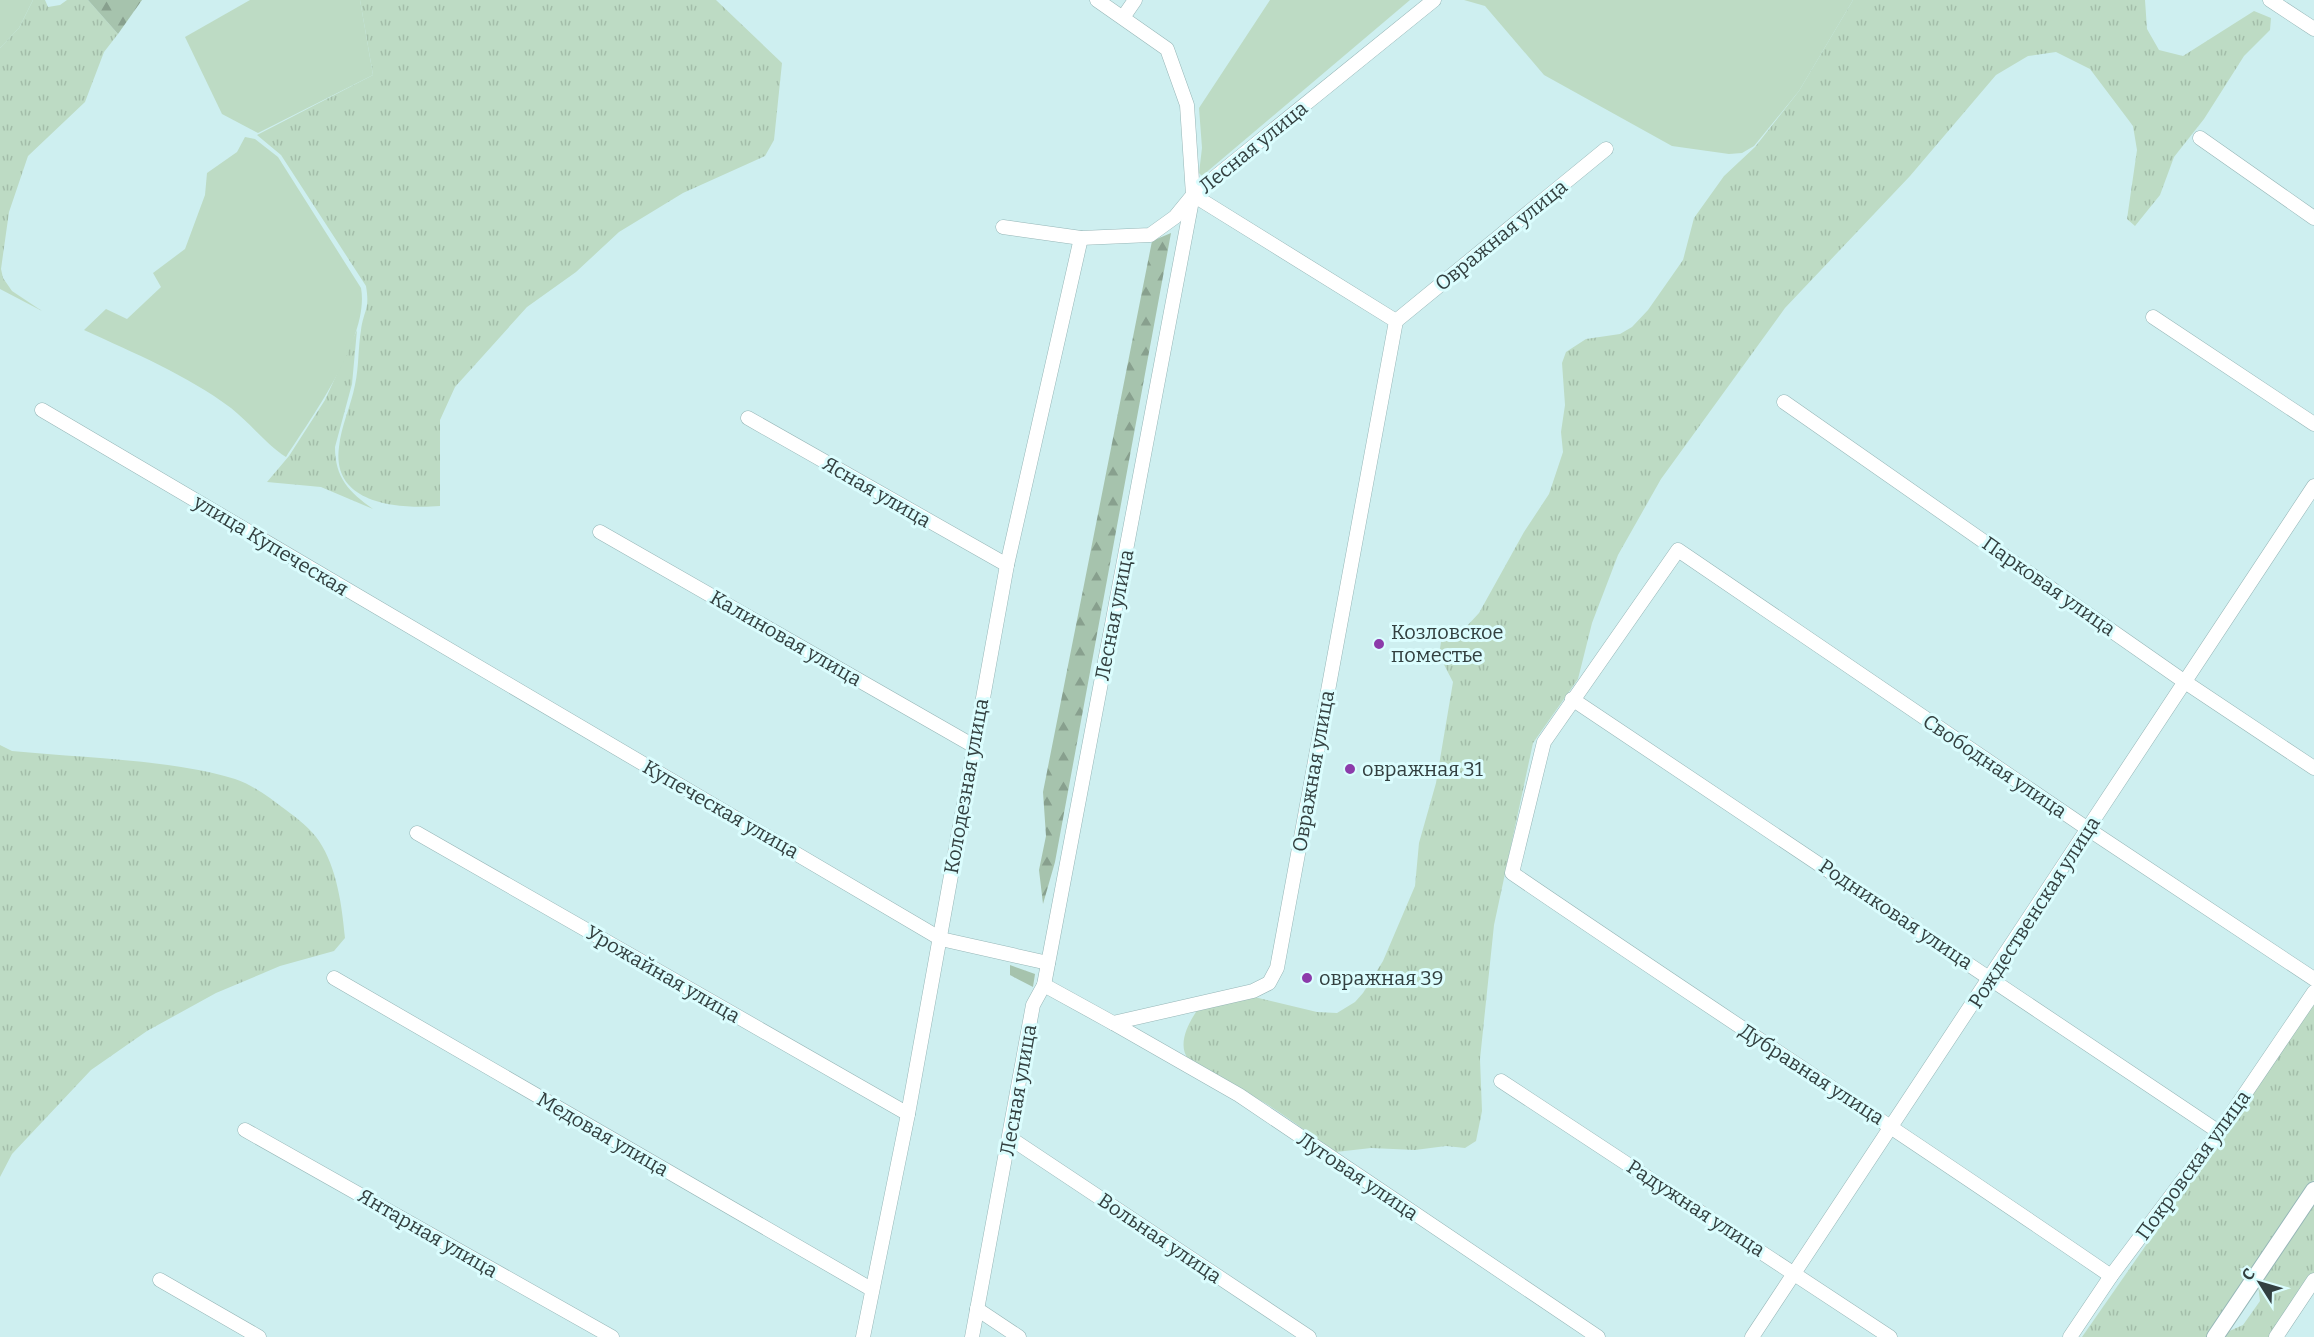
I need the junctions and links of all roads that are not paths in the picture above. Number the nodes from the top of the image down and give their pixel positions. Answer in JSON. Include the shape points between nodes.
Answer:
{"nodes":[{"id":1,"x":1097,"y":0,"type":"edge"},
{"id":2,"x":1135,"y":0,"type":"edge"},
{"id":3,"x":1434,"y":0,"type":"edge"},
{"id":4,"x":2270,"y":0,"type":"edge"},
{"id":5,"x":1124,"y":16,"type":"junction"},
{"id":6,"x":2314,"y":29,"type":"edge"},
{"id":7,"x":2200,"y":138,"type":"dead end"},
{"id":8,"x":1606,"y":149,"type":"dead end"},
{"id":9,"x":1193,"y":195,"type":"junction"},
{"id":10,"x":2314,"y":218,"type":"edge"},
{"id":11,"x":1003,"y":227,"type":"dead end"},
{"id":12,"x":1082,"y":238,"type":"junction"},
{"id":13,"x":2153,"y":317,"type":"dead end"},
{"id":14,"x":1396,"y":321,"type":"junction"},
{"id":15,"x":1784,"y":402,"type":"dead end"},
{"id":16,"x":42,"y":410,"type":"dead end"},
{"id":17,"x":748,"y":418,"type":"dead end"},
{"id":18,"x":2314,"y":424,"type":"edge"},
{"id":19,"x":2314,"y":486,"type":"edge"},
{"id":20,"x":600,"y":532,"type":"dead end"},
{"id":21,"x":1006,"y":565,"type":"junction"},
{"id":22,"x":501,"y":680,"type":"joint"},
{"id":23,"x":2185,"y":681,"type":"junction"},
{"id":24,"x":1572,"y":699,"type":"junction"},
{"id":25,"x":972,"y":745,"type":"junction"},
{"id":26,"x":2314,"y":768,"type":"edge"},
{"id":27,"x":2088,"y":829,"type":"junction"},
{"id":28,"x":417,"y":833,"type":"dead end"},
{"id":29,"x":940,"y":939,"type":"junction"},
{"id":30,"x":1048,"y":963,"type":"junction"},
{"id":31,"x":1991,"y":976,"type":"junction"},
{"id":32,"x":334,"y":978,"type":"dead end"},
{"id":33,"x":2314,"y":979,"type":"edge"},
{"id":34,"x":1044,"y":985,"type":"junction"},
{"id":35,"x":2314,"y":992,"type":"edge"},
{"id":36,"x":1113,"y":1023,"type":"junction"},
{"id":37,"x":1501,"y":1080,"type":"dead end"},
{"id":38,"x":908,"y":1114,"type":"junction"},
{"id":39,"x":1893,"y":1126,"type":"junction"},
{"id":40,"x":245,"y":1130,"type":"dead end"},
{"id":41,"x":2219,"y":1132,"type":"junction"},
{"id":42,"x":1010,"y":1138,"type":"junction"},
{"id":43,"x":2314,"y":1190,"type":"edge"},
{"id":44,"x":1796,"y":1272,"type":"junction"},
{"id":45,"x":2111,"y":1276,"type":"junction"},
{"id":46,"x":160,"y":1280,"type":"dead end"},
{"id":47,"x":2314,"y":1280,"type":"edge"},
{"id":48,"x":871,"y":1289,"type":"junction"},
{"id":49,"x":977,"y":1309,"type":"junction"},
{"id":50,"x":259,"y":1337,"type":"edge"},
{"id":51,"x":612,"y":1337,"type":"edge"},
{"id":52,"x":863,"y":1337,"type":"edge"},
{"id":53,"x":972,"y":1337,"type":"edge"},
{"id":54,"x":1019,"y":1337,"type":"edge"},
{"id":55,"x":1309,"y":1337,"type":"edge"},
{"id":56,"x":1598,"y":1337,"type":"edge"},
{"id":57,"x":1752,"y":1337,"type":"edge"},
{"id":58,"x":1890,"y":1337,"type":"edge"},
{"id":59,"x":2070,"y":1337,"type":"edge"},
{"id":60,"x":2215,"y":1337,"type":"edge"},
{"id":61,"x":2276,"y":1337,"type":"edge"}],
"edges":[{"from":1,"to":5,"type":"street"},
{"from":2,"to":5,"type":"street"},
{"from":3,"to":9,"type":"street","name":"Лесная улица"},
{"from":4,"to":6,"type":"street"},
{"from":5,"to":9,"type":"street","via":[[1167,49],[1187,105]]},
{"from":7,"to":10,"type":"street"},
{"from":8,"to":14,"type":"street","name":"Овражная улица"},
{"from":9,"to":12,"type":"street","via":[[1175,217],[1150,235]]},
{"from":9,"to":14,"type":"street"},
{"from":9,"to":30,"type":"street","name":"Лесная улица"},
{"from":11,"to":12,"type":"street"},
{"from":12,"to":21,"type":"street","name":"Колодезная улица"},
{"from":13,"to":18,"type":"street"},
{"from":14,"to":36,"type":"street","name":"Овражная улица","via":[[1277,968],[1269,984],[1253,991]]},
{"from":15,"to":23,"type":"street","name":"Парковая улица"},
{"from":16,"to":22,"type":"street","name":"улица Купеческая"},
{"from":17,"to":21,"type":"street","name":"Ясная улица"},
{"from":19,"to":23,"type":"street","name":"Рождественская улица"},
{"from":20,"to":25,"type":"street","name":"Калиновая улица"},
{"from":21,"to":25,"type":"street","name":"Колодезная улица"},
{"from":22,"to":29,"type":"street","name":"Купеческая улица"},
{"from":23,"to":26,"type":"street","name":"Парковая улица"},
{"from":23,"to":27,"type":"street","name":"Рождественская улица"},
{"from":24,"to":27,"type":"street","name":"Свободная улица","via":[[1677,550]]},
{"from":24,"to":31,"type":"street","name":"Родниковая улица"},
{"from":24,"to":39,"type":"street","name":"Дубравная улица","via":[[1544,742],[1512,873],[1759,1041]]},
{"from":25,"to":29,"type":"street","name":"Колодезная улица"},
{"from":27,"to":31,"type":"street","name":"Рождественская улица"},
{"from":27,"to":33,"type":"street","name":"Свободная улица"},
{"from":28,"to":38,"type":"street","name":"Урожайная улица"},
{"from":29,"to":30,"type":"street","name":"Купеческая улица"},
{"from":29,"to":38,"type":"street","name":"Колодезная улица"},
{"from":30,"to":34,"type":"street","name":"Лесная улица"},
{"from":31,"to":39,"type":"street","name":"Рождественская улица"},
{"from":31,"to":41,"type":"street","name":"Родниковая улица"},
{"from":32,"to":48,"type":"street","name":"Медовая улица"},
{"from":34,"to":36,"type":"street"},
{"from":34,"to":42,"type":"street","name":"Лесная улица","via":[[1033,1005]]},
{"from":35,"to":41,"type":"street","name":"Покровская улица"},
{"from":36,"to":56,"type":"street","name":"Луговая улица","via":[[1239,1095]]},
{"from":37,"to":44,"type":"street","name":"Радужная улица"},
{"from":38,"to":48,"type":"street","name":"Колодезная улица"},
{"from":39,"to":44,"type":"street","name":"Рождественская улица"},
{"from":39,"to":45,"type":"street","name":"Дубравная улица"},
{"from":40,"to":51,"type":"street","name":"Янтарная улица"},
{"from":41,"to":45,"type":"street","name":"Покровская улица"},
{"from":42,"to":49,"type":"street","name":"Лесная улица"},
{"from":42,"to":55,"type":"street","name":"Вольная улица"},
{"from":43,"to":60,"type":"main road"},
{"from":44,"to":57,"type":"street","name":"Рождественская улица"},
{"from":44,"to":58,"type":"street","name":"Радужная улица"},
{"from":45,"to":59,"type":"street","name":"Покровская улица"},
{"from":46,"to":50,"type":"street"},
{"from":47,"to":61,"type":"street"},
{"from":48,"to":52,"type":"street","name":"Колодезная улица"},
{"from":49,"to":53,"type":"street","name":"Лесная улица"},
{"from":49,"to":54,"type":"street"}]}
